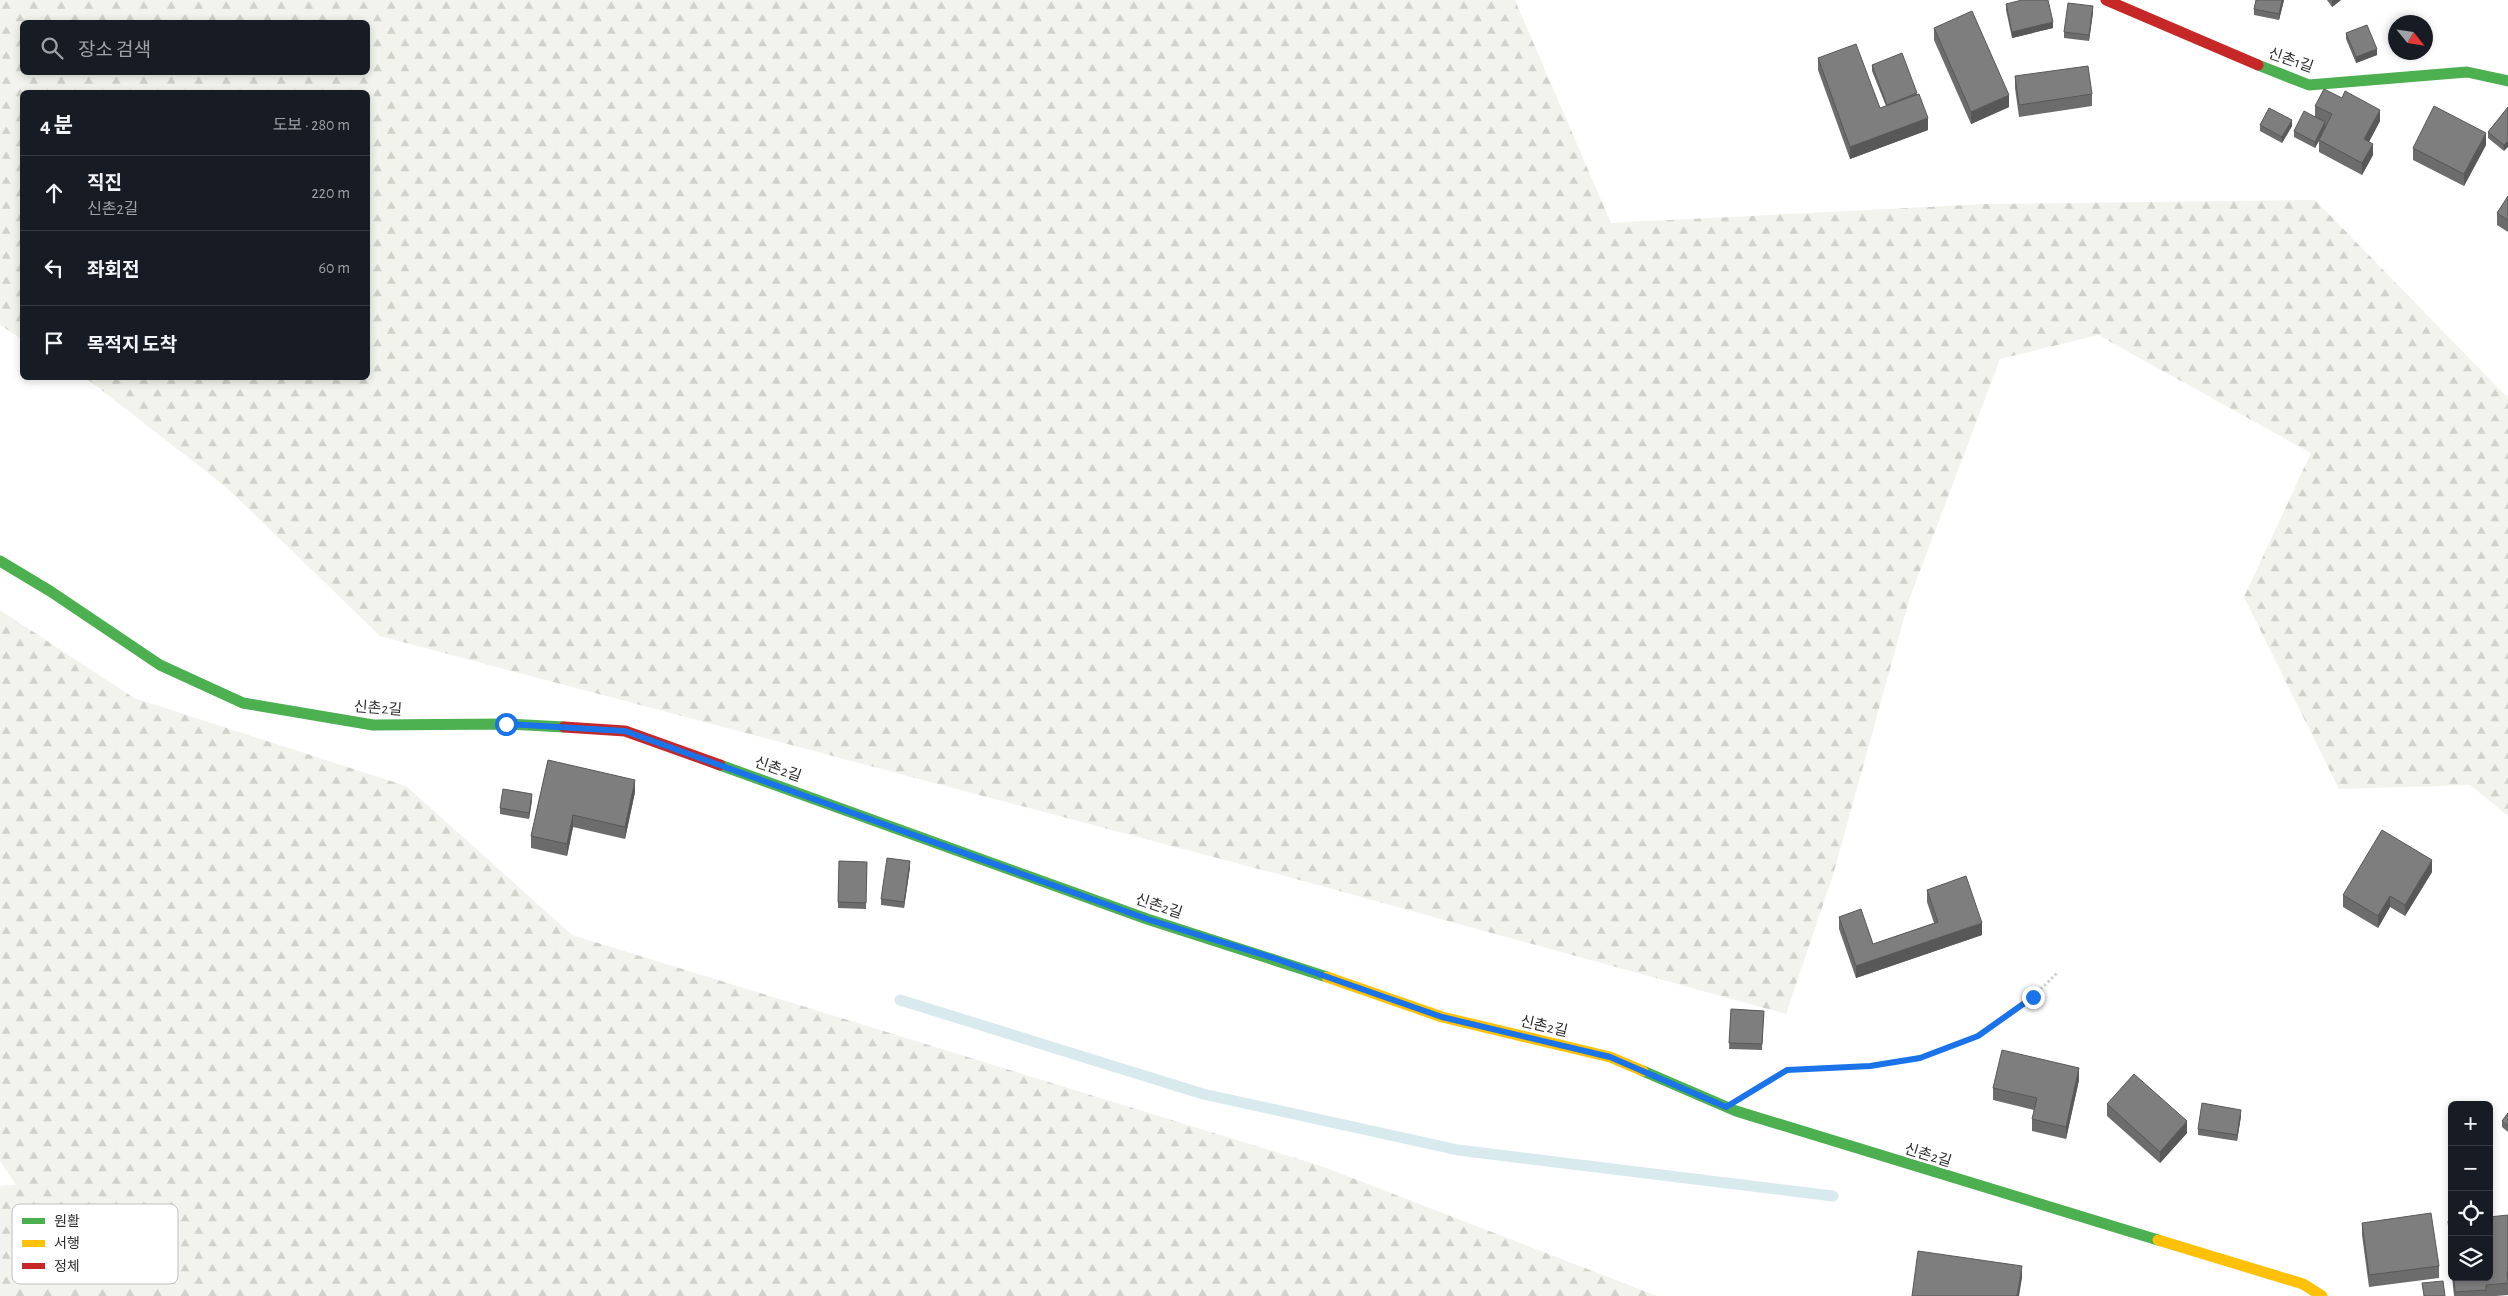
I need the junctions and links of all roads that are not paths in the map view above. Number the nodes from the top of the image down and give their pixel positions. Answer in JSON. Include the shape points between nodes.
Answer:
{"nodes":[{"id":1,"x":2106,"y":0,"type":"edge"},
{"id":2,"x":2508,"y":81,"type":"edge"},
{"id":3,"x":0,"y":561,"type":"edge"},
{"id":4,"x":2322,"y":1296,"type":"edge"}],
"edges":[{"from":1,"to":2,"type":"street","name":"신촌1길","via":[[2309,85],[2467,72]]},
{"from":3,"to":4,"type":"street","name":"신촌2길","via":[[160,665],[243,703],[373,725],[506,724],[625,731],[1147,919],[1273,958],[1442,1017],[1610,1057],[1726,1107],[2118,1230],[2303,1284]]}]}
